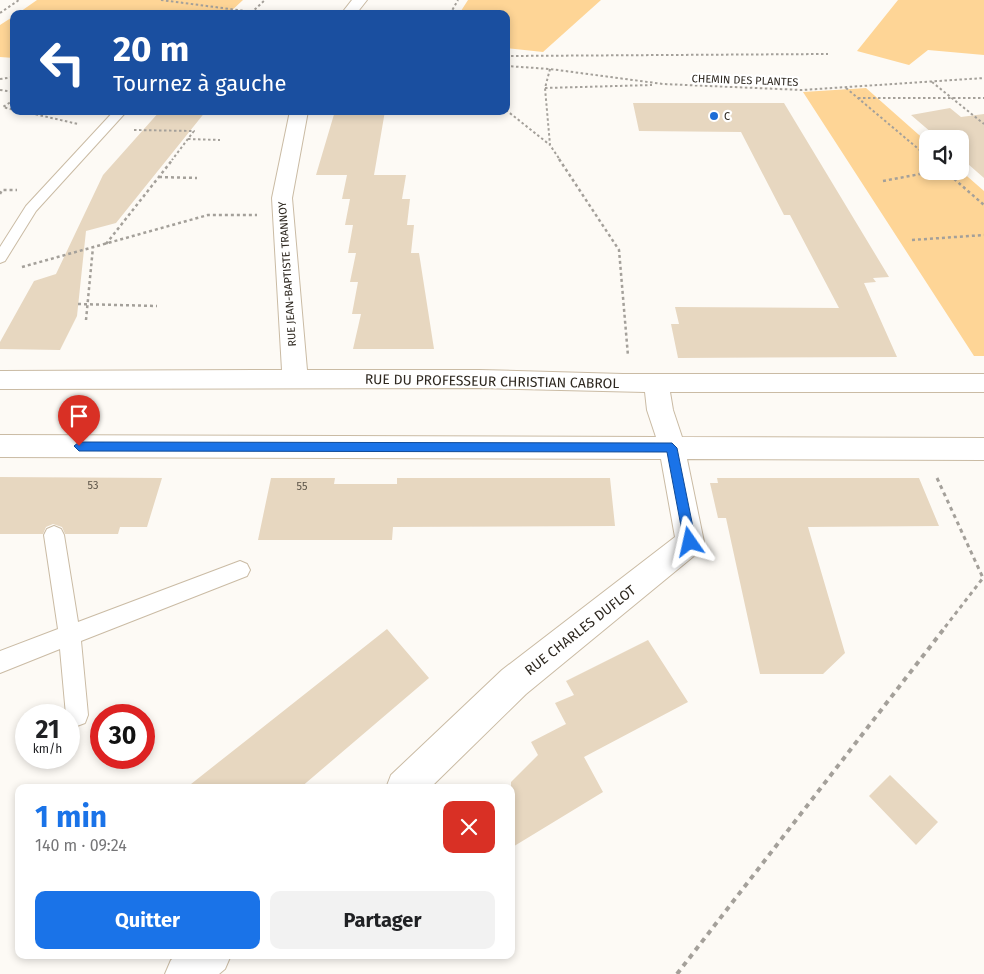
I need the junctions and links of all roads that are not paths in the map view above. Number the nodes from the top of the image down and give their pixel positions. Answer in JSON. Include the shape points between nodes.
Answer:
{"nodes":[{"id":1,"x":360,"y":0,"type":"edge"},
{"id":2,"x":351,"y":10,"type":"edge"},
{"id":3,"x":116,"y":115,"type":"edge"},
{"id":4,"x":298,"y":115,"type":"edge"},
{"id":5,"x":0,"y":258,"type":"edge"},
{"id":6,"x":295,"y":379,"type":"junction"},
{"id":7,"x":0,"y":380,"type":"edge"},
{"id":8,"x":645,"y":383,"type":"junction"},
{"id":9,"x":984,"y":383,"type":"edge"},
{"id":10,"x":0,"y":446,"type":"edge"},
{"id":11,"x":672,"y":448,"type":"junction"},
{"id":12,"x":984,"y":449,"type":"edge"},
{"id":13,"x":54,"y":535,"type":"dead end"},
{"id":14,"x":240,"y":570,"type":"dead end"},
{"id":15,"x":70,"y":635,"type":"junction"},
{"id":16,"x":0,"y":662,"type":"edge"},
{"id":17,"x":77,"y":704,"type":"edge"},
{"id":18,"x":408,"y":784,"type":"edge"},
{"id":19,"x":206,"y":959,"type":"edge"},
{"id":20,"x":185,"y":974,"type":"edge"}],
"edges":[{"from":1,"to":2,"type":"street"},
{"from":3,"to":5,"type":"lane","via":[[31,209]]},
{"from":4,"to":6,"type":"street","name":"RUE JEAN-BAPTISTE TRANNOY","via":[[282,198]]},
{"from":6,"to":7,"type":"street","name":"RUE DU PROFESSEUR CHRISTIAN CABROL"},
{"from":6,"to":8,"type":"street","name":"RUE DU PROFESSEUR CHRISTIAN CABROL"},
{"from":8,"to":9,"type":"street","name":"RUE DU PROFESSEUR CHRISTIAN CABROL"},
{"from":8,"to":11,"type":"street","via":[[660,410]]},
{"from":10,"to":11,"type":"street"},
{"from":11,"to":12,"type":"street"},
{"from":11,"to":18,"type":"street","name":"RUE CHARLES DUFLOT","via":[[690,542],[514,682]]},
{"from":13,"to":15,"type":"lane"},
{"from":14,"to":15,"type":"lane"},
{"from":15,"to":16,"type":"lane"},
{"from":15,"to":17,"type":"lane"},
{"from":19,"to":20,"type":"street"}]}
